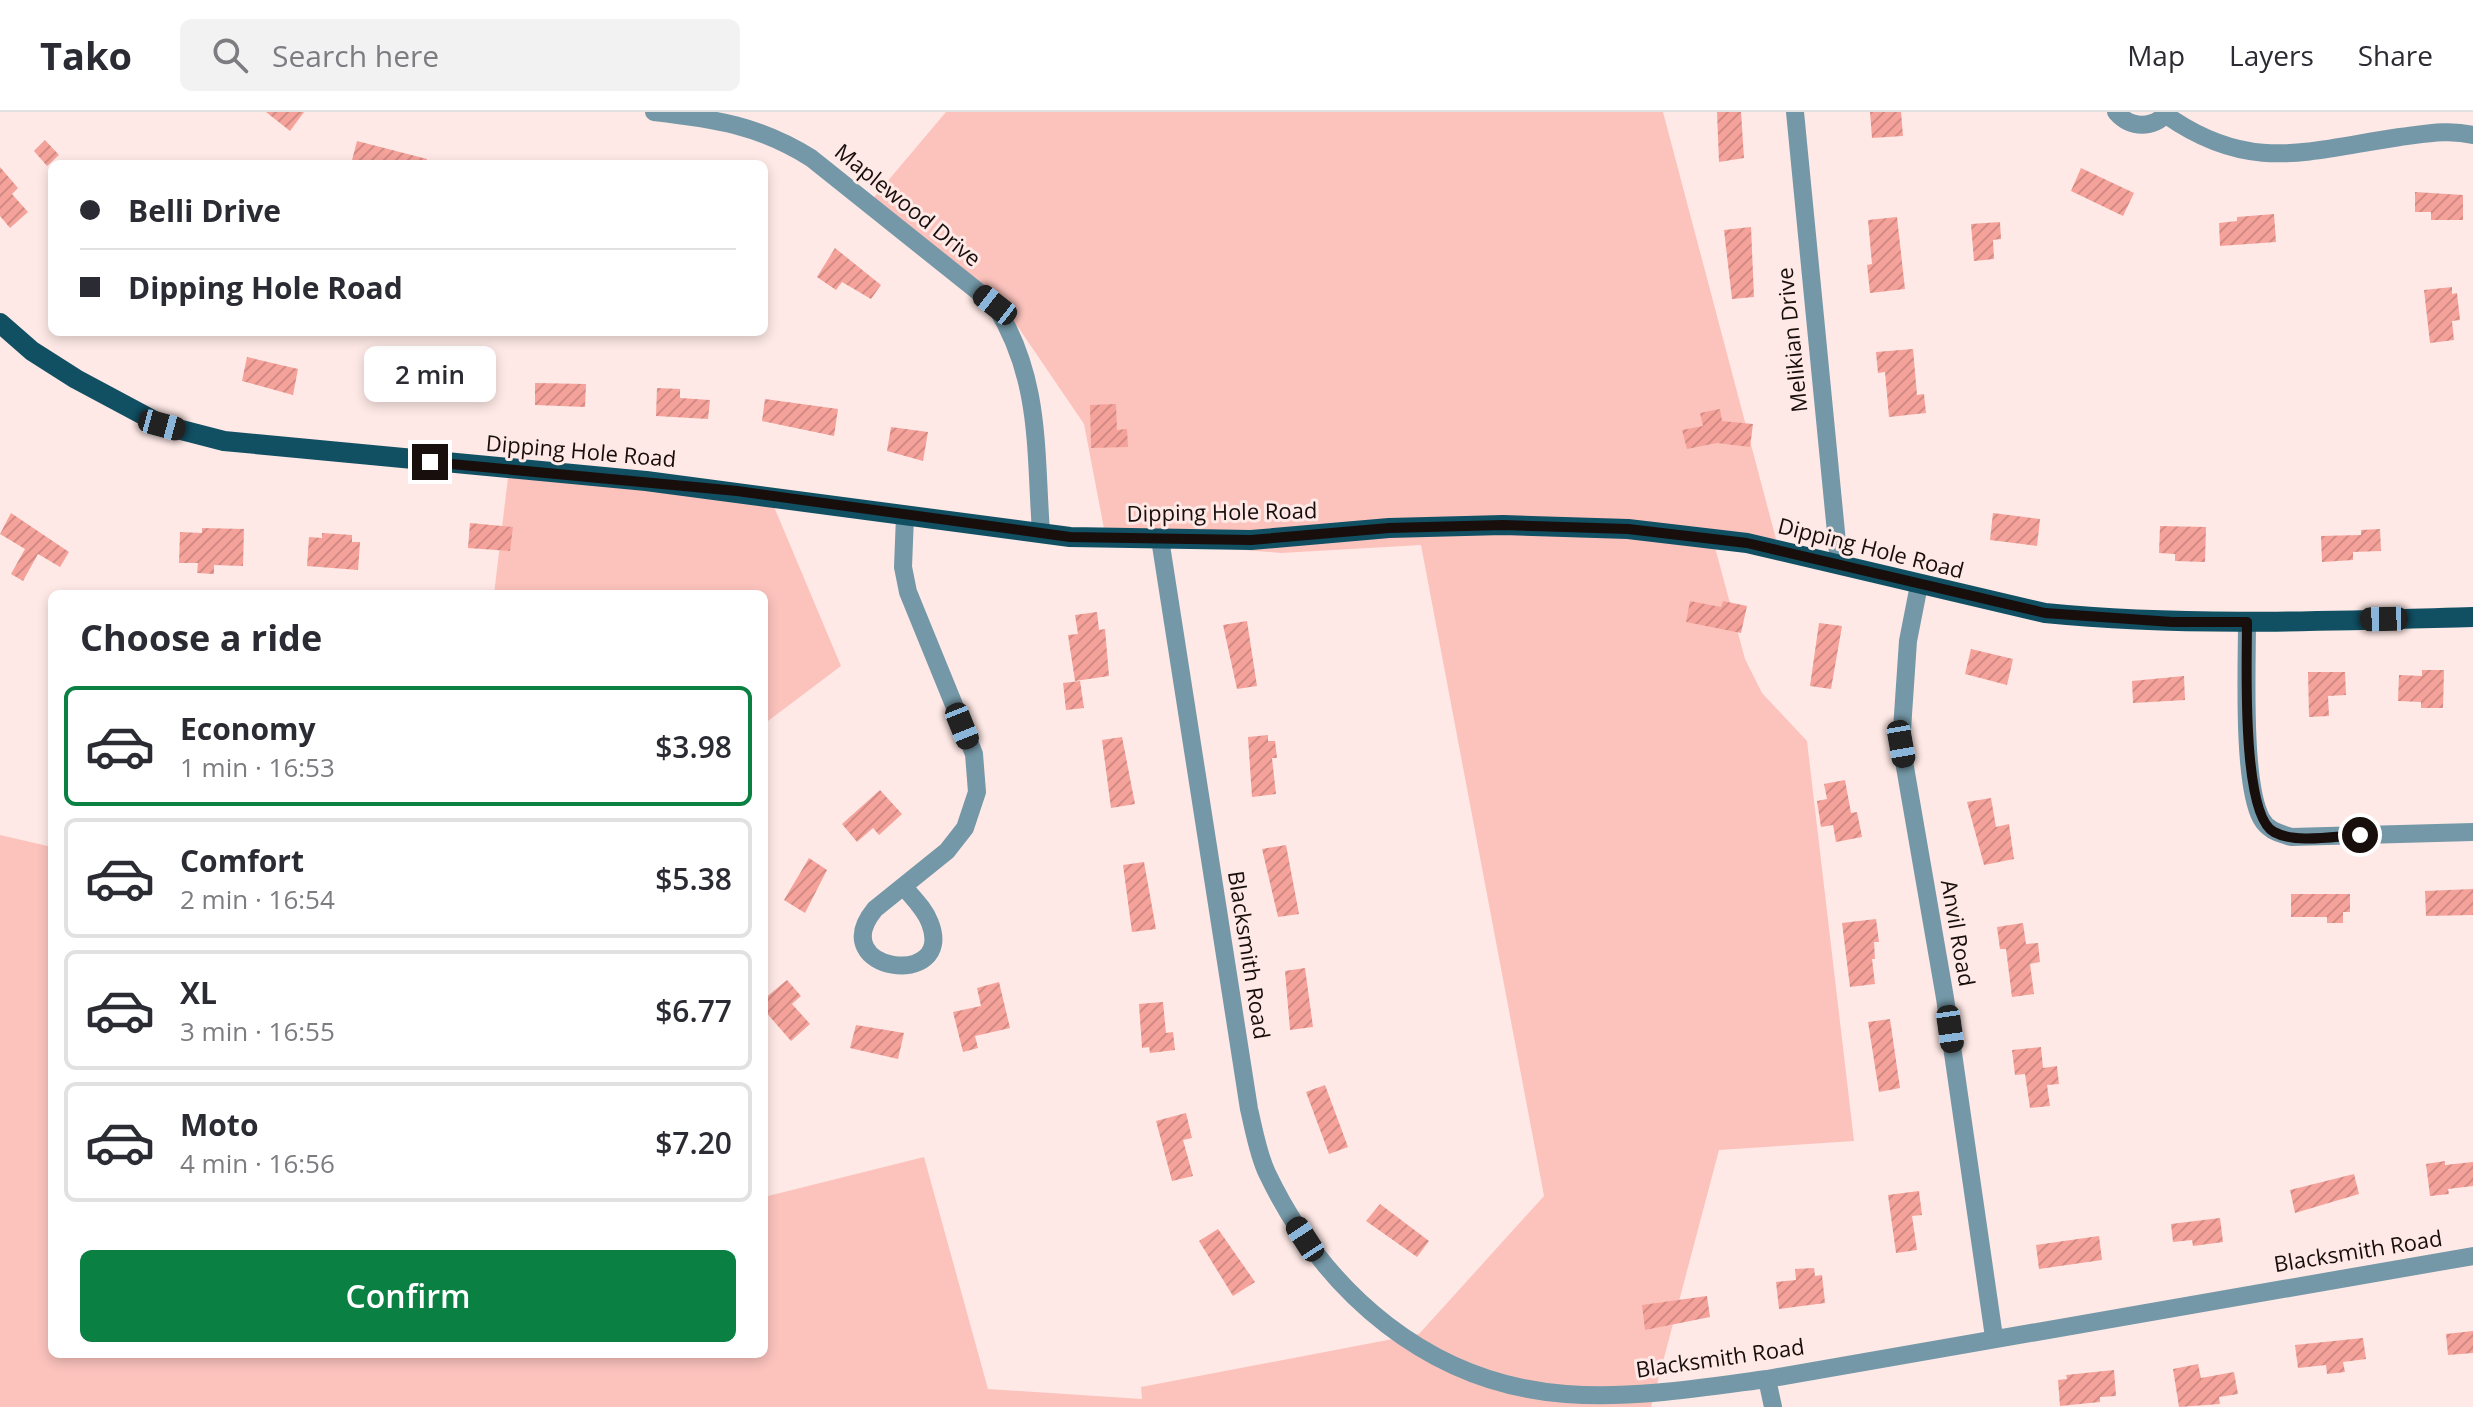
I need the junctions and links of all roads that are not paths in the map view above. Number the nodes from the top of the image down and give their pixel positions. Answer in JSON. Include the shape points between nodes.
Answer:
{"nodes":[{"id":1,"x":654,"y":112,"type":"edge"},
{"id":2,"x":1795,"y":112,"type":"edge"},
{"id":3,"x":2116,"y":112,"type":"edge"},
{"id":4,"x":2167,"y":113,"type":"edge"},
{"id":5,"x":711,"y":115,"type":"edge"},
{"id":6,"x":2473,"y":135,"type":"edge"},
{"id":7,"x":0,"y":323,"type":"edge"},
{"id":8,"x":905,"y":516,"type":"junction"},
{"id":9,"x":1041,"y":532,"type":"junction"},
{"id":10,"x":1160,"y":539,"type":"junction"},
{"id":11,"x":1839,"y":563,"type":"junction"},
{"id":12,"x":1919,"y":585,"type":"junction"},
{"id":13,"x":2473,"y":617,"type":"edge"},
{"id":14,"x":2247,"y":622,"type":"junction"},
{"id":15,"x":2473,"y":832,"type":"edge"},
{"id":16,"x":904,"y":887,"type":"junction"},
{"id":17,"x":2473,"y":1256,"type":"edge"},
{"id":18,"x":1994,"y":1337,"type":"junction"},
{"id":19,"x":1767,"y":1379,"type":"junction"},
{"id":20,"x":1773,"y":1407,"type":"edge"}],
"edges":[{"from":1,"to":5,"type":"street","name":"Maplewood Drive"},
{"from":2,"to":11,"type":"street","name":"Melikian Drive"},
{"from":3,"to":4,"type":"street","via":[[2141,126]]},
{"from":4,"to":6,"type":"street","via":[[2205,140],[2256,155],[2444,132]]},
{"from":5,"to":9,"type":"street","name":"Maplewood Drive","via":[[756,129],[811,158],[995,305],[1015,337],[1028,373]]},
{"from":7,"to":8,"type":"main road","name":"Dipping Hole Road","via":[[76,379],[162,425],[224,441],[661,482]]},
{"from":8,"to":9,"type":"main road","name":"Dipping Hole Road"},
{"from":8,"to":16,"type":"street","via":[[903,567],[908,592],[974,754],[977,792],[965,828],[947,851]]},
{"from":9,"to":10,"type":"main road","name":"Dipping Hole Road"},
{"from":10,"to":11,"type":"main road","name":"Dipping Hole Road","via":[[1251,540],[1389,528],[1563,525],[1721,540]]},
{"from":10,"to":19,"type":"street","name":"Blacksmith Road","via":[[1249,1109],[1266,1171],[1320,1261],[1353,1298],[1397,1333],[1445,1361],[1499,1383],[1565,1394],[1651,1395]]},
{"from":11,"to":12,"type":"main road","name":"Dipping Hole Road"},
{"from":12,"to":14,"type":"main road","name":"Dipping Hole Road","via":[[2045,613]]},
{"from":12,"to":18,"type":"street","name":"Anvil Road","via":[[1908,641],[1901,744],[1945,998]]},
{"from":13,"to":14,"type":"main road","name":"Dipping Hole Road"},
{"from":14,"to":15,"type":"street","via":[[2254,788],[2261,818],[2273,832],[2291,837]]},
{"from":16,"to":16,"type":"street","via":[[930,921],[931,942],[913,965],[891,967],[868,950],[865,929],[875,909]]},
{"from":17,"to":18,"type":"street","name":"Blacksmith Road"},
{"from":18,"to":19,"type":"street","name":"Blacksmith Road"},
{"from":19,"to":20,"type":"street"}]}
